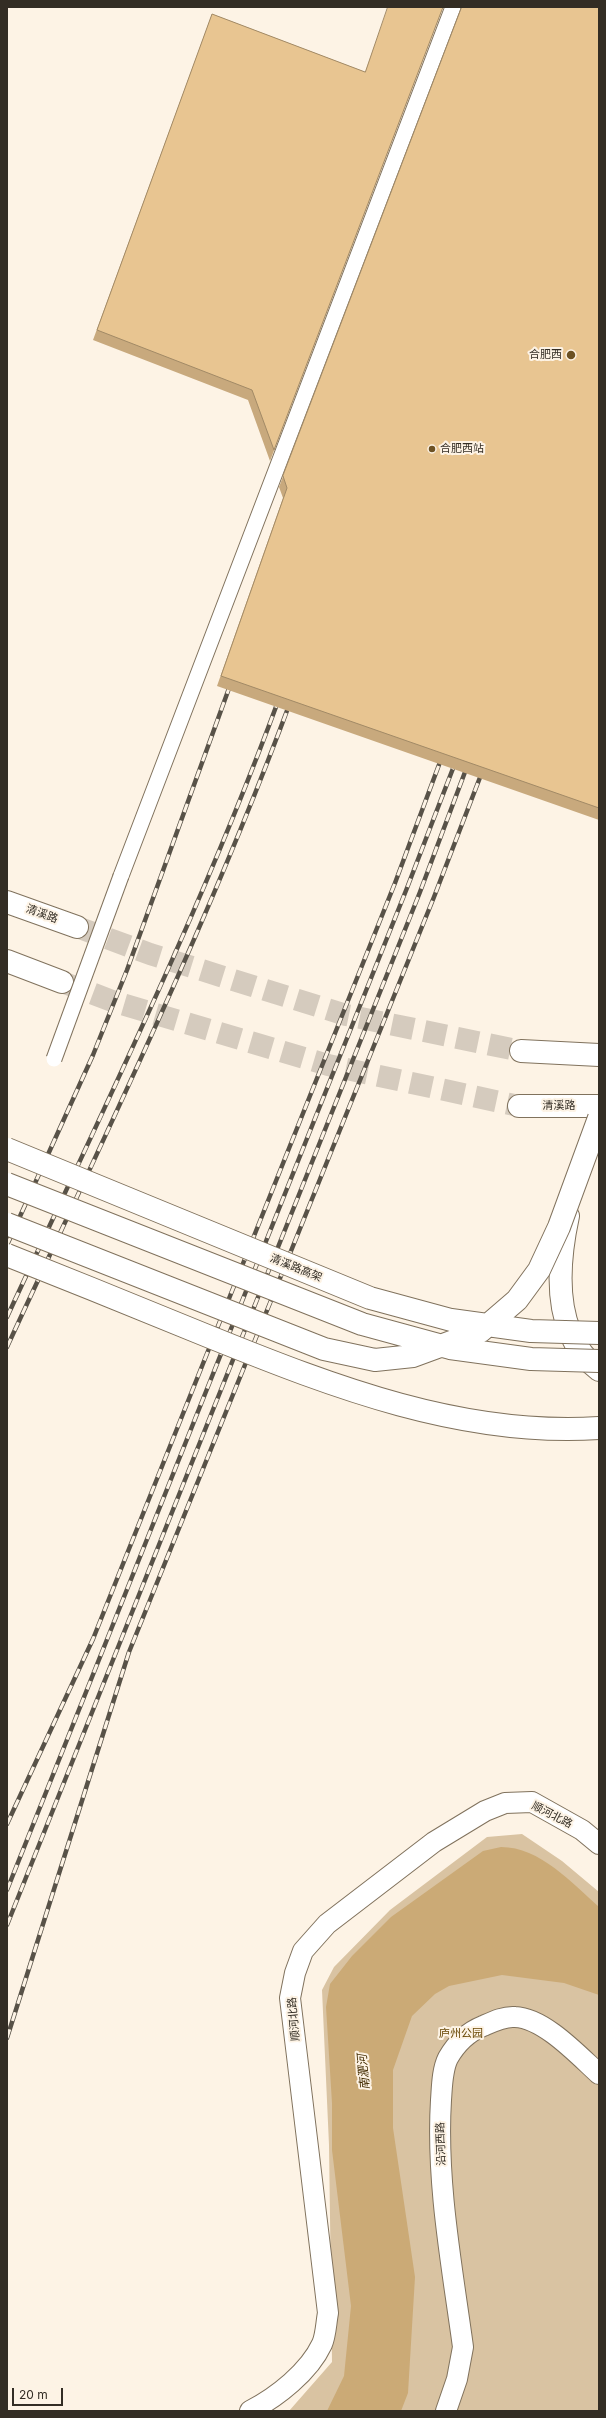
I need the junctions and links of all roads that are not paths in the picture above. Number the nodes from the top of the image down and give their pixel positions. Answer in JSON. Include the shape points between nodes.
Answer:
{"nodes":[{"id":1,"x":453,"y":7,"type":"edge"},
{"id":2,"x":7,"y":902,"type":"edge"},
{"id":3,"x":77,"y":927,"type":"tunnel mouth"},
{"id":4,"x":7,"y":961,"type":"edge"},
{"id":5,"x":62,"y":982,"type":"tunnel mouth"},
{"id":6,"x":521,"y":1051,"type":"tunnel mouth"},
{"id":7,"x":599,"y":1055,"type":"edge"},
{"id":8,"x":54,"y":1059,"type":"dead end"},
{"id":9,"x":519,"y":1106,"type":"tunnel mouth"},
{"id":10,"x":599,"y":1106,"type":"edge"},
{"id":11,"x":7,"y":1149,"type":"edge"},
{"id":12,"x":7,"y":1184,"type":"edge"},
{"id":13,"x":7,"y":1224,"type":"edge"},
{"id":14,"x":7,"y":1255,"type":"edge"},
{"id":15,"x":599,"y":1333,"type":"edge"},
{"id":16,"x":599,"y":1361,"type":"edge"},
{"id":17,"x":599,"y":1370,"type":"edge"},
{"id":18,"x":599,"y":1428,"type":"edge"},
{"id":19,"x":599,"y":1844,"type":"edge"},
{"id":20,"x":599,"y":2074,"type":"edge"},
{"id":21,"x":250,"y":2411,"type":"edge"},
{"id":22,"x":446,"y":2411,"type":"edge"}],
"edges":[{"from":1,"to":8,"type":"street","bridge":true,"via":[[121,876]]},
{"from":2,"to":3,"type":"main road","name":"清溪路"},
{"from":4,"to":5,"type":"main road"},
{"from":6,"to":7,"type":"main road"},
{"from":9,"to":10,"type":"main road","name":"清溪路"},
{"from":11,"to":15,"type":"main road","name":"清溪路高架","bridge":true,"via":[[370,1298],[451,1320],[531,1331]]},
{"from":12,"to":16,"type":"main road","bridge":true,"via":[[362,1324],[450,1348],[531,1359]]},
{"from":13,"to":17,"type":"main road","bridge":true,"via":[[324,1349],[375,1360],[413,1356],[481,1331],[517,1300],[539,1270],[559,1227],[564,1213],[599,1118],[576,1180],[562,1241],[560,1294],[565,1320],[576,1344],[591,1364]]},
{"from":14,"to":18,"type":"main road","bridge":true,"via":[[310,1377],[407,1408],[463,1419],[529,1427]]},
{"from":19,"to":21,"type":"street","name":"顺河北路","via":[[582,1830],[532,1802],[505,1803],[485,1811],[434,1842],[327,1924],[303,1951],[290,1998],[328,2313],[322,2343],[307,2367],[262,2405]]},
{"from":20,"to":22,"type":"street","name":"沿河西路","via":[[559,2039],[531,2022],[515,2017],[476,2028],[459,2042],[448,2059],[442,2082],[438,2140],[463,2347],[457,2379]]}]}
